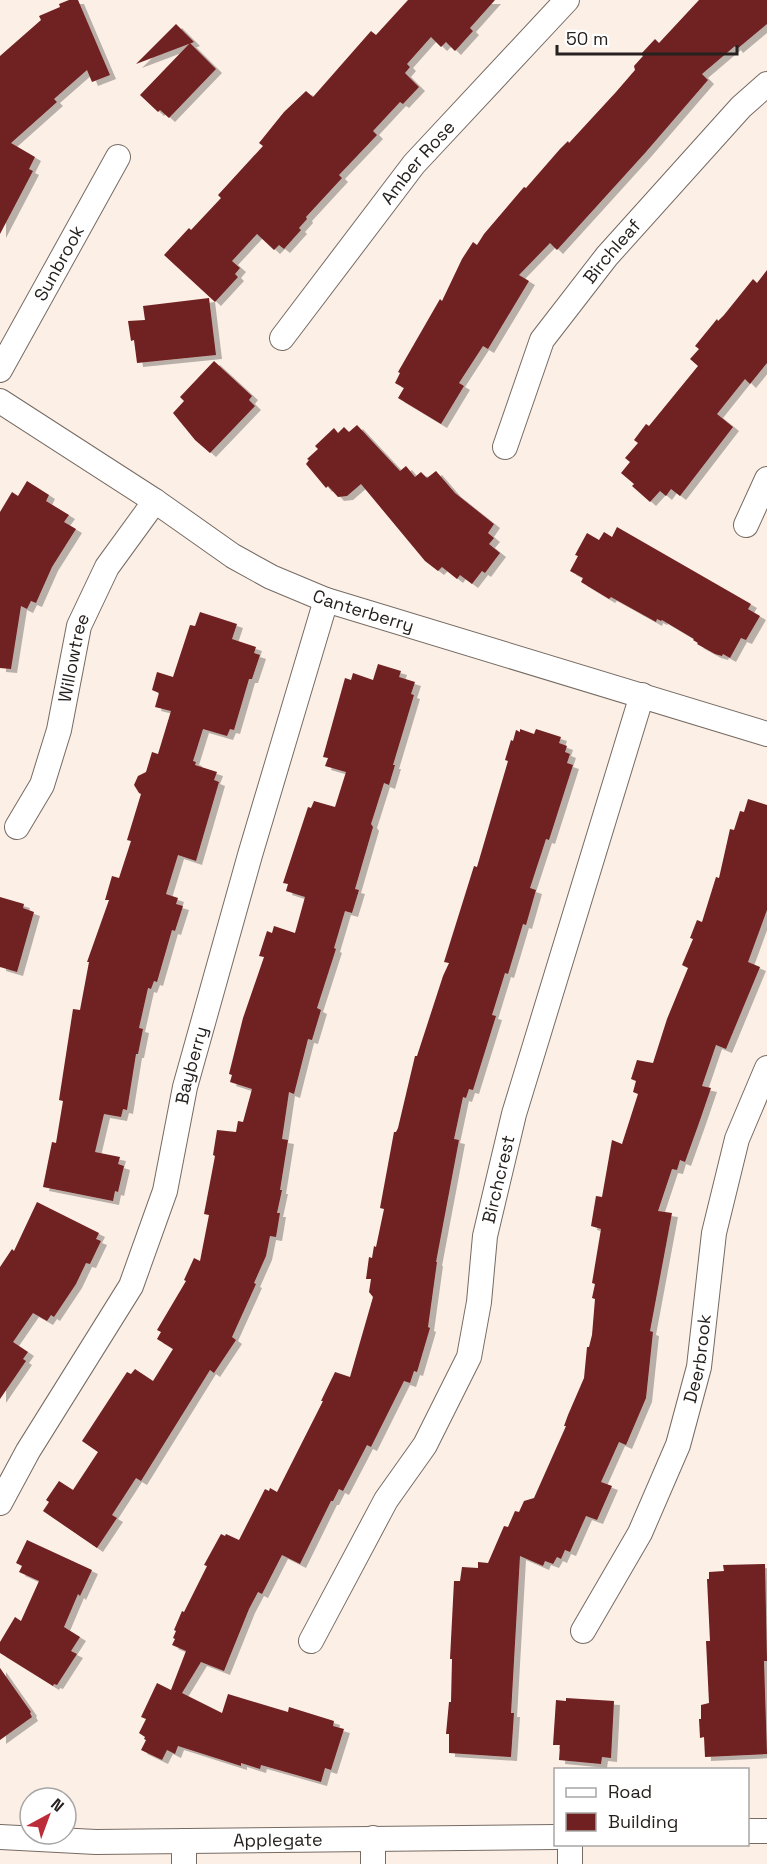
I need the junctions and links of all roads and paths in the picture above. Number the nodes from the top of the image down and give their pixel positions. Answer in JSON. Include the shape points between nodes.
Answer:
{"nodes":[{"id":1,"x":567,"y":0,"type":"edge"},
{"id":2,"x":767,"y":84,"type":"edge"},
{"id":3,"x":118,"y":157,"type":"dead end"},
{"id":4,"x":282,"y":338,"type":"dead end"},
{"id":5,"x":0,"y":370,"type":"edge"},
{"id":6,"x":0,"y":401,"type":"edge"},
{"id":7,"x":505,"y":447,"type":"dead end"},
{"id":8,"x":767,"y":479,"type":"edge"},
{"id":9,"x":155,"y":501,"type":"junction"},
{"id":10,"x":746,"y":525,"type":"dead end"},
{"id":11,"x":326,"y":600,"type":"junction"},
{"id":12,"x":642,"y":695,"type":"junction"},
{"id":13,"x":767,"y":734,"type":"edge"},
{"id":14,"x":17,"y":827,"type":"dead end"},
{"id":15,"x":767,"y":1068,"type":"edge"},
{"id":16,"x":0,"y":1503,"type":"edge"},
{"id":17,"x":584,"y":1631,"type":"dead end"},
{"id":18,"x":311,"y":1641,"type":"dead end"},
{"id":19,"x":767,"y":1831,"type":"edge"},
{"id":20,"x":749,"y":1832,"type":"edge"},
{"id":21,"x":0,"y":1837,"type":"edge"},
{"id":22,"x":554,"y":1837,"type":"edge"},
{"id":23,"x":373,"y":1838,"type":"junction"},
{"id":24,"x":570,"y":1846,"type":"edge"},
{"id":25,"x":184,"y":1853,"type":"edge"},
{"id":26,"x":373,"y":1864,"type":"edge"},
{"id":27,"x":570,"y":1864,"type":"edge"}],
"edges":[{"from":1,"to":4,"type":"street","name":"Amber Rose","via":[[414,164]]},
{"from":2,"to":7,"type":"street","name":"Birchleaf","via":[[741,107],[607,255],[542,340]]},
{"from":3,"to":5,"type":"street","name":"Sunbrook"},
{"from":6,"to":9,"type":"street","name":"Canterberry"},
{"from":8,"to":10,"type":"street"},
{"from":9,"to":11,"type":"street","name":"Canterberry","via":[[233,556]]},
{"from":9,"to":14,"type":"street","name":"Willowtree","via":[[107,567],[79,626],[58,730],[42,785]]},
{"from":11,"to":12,"type":"street","name":"Canterberry"},
{"from":11,"to":16,"type":"street","name":"Bayberry","via":[[185,1087],[165,1191],[131,1286]]},
{"from":12,"to":13,"type":"street","name":"Canterberry"},
{"from":12,"to":18,"type":"street","name":"Birchcrest","via":[[514,1114],[485,1236],[469,1357],[425,1445],[386,1500]]},
{"from":15,"to":17,"type":"street","name":"Deerbrook","via":[[737,1139],[714,1233],[699,1367],[678,1445],[640,1533]]},
{"from":19,"to":20,"type":"street"},
{"from":21,"to":25,"type":"street","name":"Applegate","via":[[96,1842]]},
{"from":22,"to":23,"type":"street","name":"Applegate"},
{"from":23,"to":25,"type":"street","name":"Applegate"},
{"from":23,"to":26,"type":"street"},
{"from":24,"to":27,"type":"street"}]}
